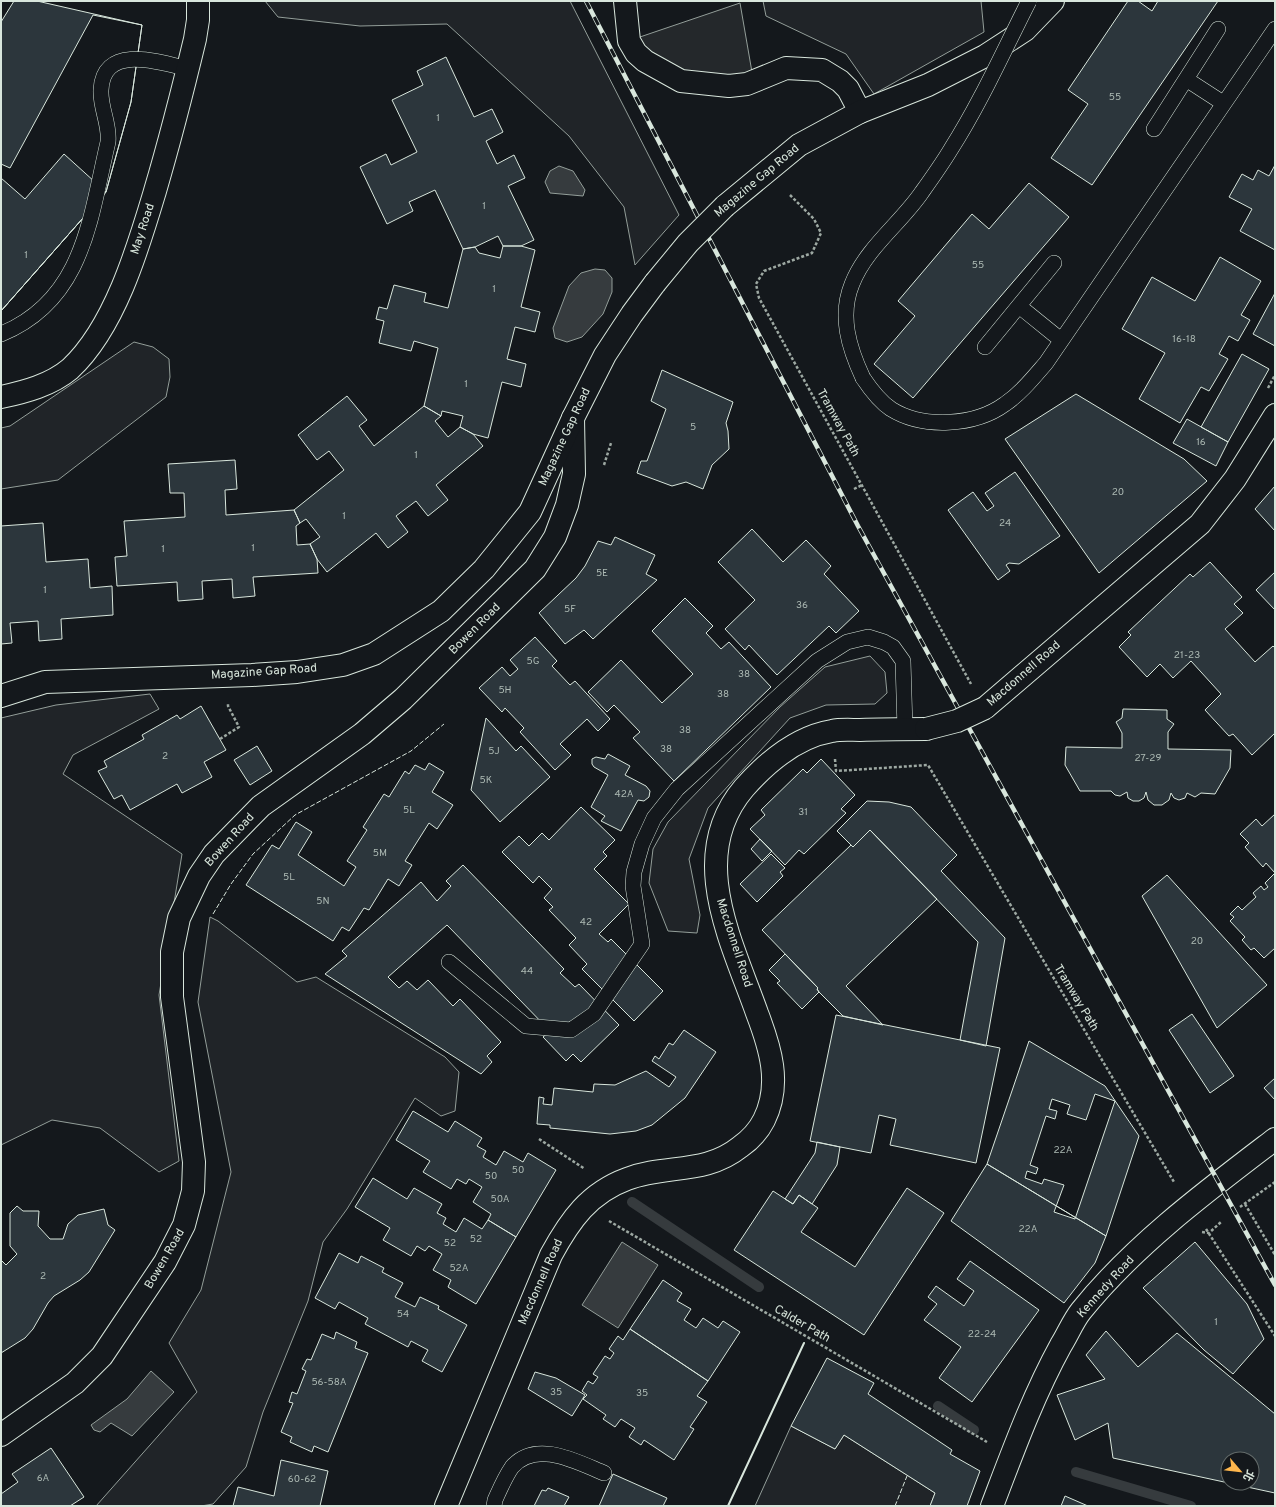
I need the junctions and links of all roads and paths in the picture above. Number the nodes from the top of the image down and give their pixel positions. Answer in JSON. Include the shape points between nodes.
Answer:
{"nodes":[{"id":1,"x":198,"y":1,"type":"edge"},
{"id":2,"x":625,"y":1,"type":"edge"},
{"id":3,"x":1029,"y":1,"type":"edge"},
{"id":4,"x":1053,"y":1,"type":"edge"},
{"id":5,"x":1218,"y":29,"type":"dead end"},
{"id":6,"x":1275,"y":29,"type":"edge"},
{"id":7,"x":188,"y":69,"type":"junction"},
{"id":8,"x":1186,"y":79,"type":"junction"},
{"id":9,"x":1223,"y":103,"type":"junction"},
{"id":10,"x":860,"y":112,"type":"junction"},
{"id":11,"x":1154,"y":129,"type":"dead end"},
{"id":12,"x":790,"y":195,"type":"dead end"},
{"id":13,"x":1054,"y":263,"type":"dead end"},
{"id":14,"x":1019,"y":306,"type":"junction"},
{"id":15,"x":1,"y":334,"type":"edge"},
{"id":16,"x":1062,"y":340,"type":"junction"},
{"id":17,"x":985,"y":347,"type":"dead end"},
{"id":18,"x":1,"y":397,"type":"edge"},
{"id":19,"x":1275,"y":415,"type":"edge"},
{"id":20,"x":573,"y":418,"type":"junction"},
{"id":21,"x":611,"y":443,"type":"dead end"},
{"id":22,"x":602,"y":471,"type":"dead end"},
{"id":23,"x":862,"y":485,"type":"junction"},
{"id":24,"x":854,"y":489,"type":"dead end"},
{"id":25,"x":972,"y":684,"type":"dead end"},
{"id":26,"x":1,"y":696,"type":"edge"},
{"id":27,"x":228,"y":706,"type":"dead end"},
{"id":28,"x":916,"y":729,"type":"junction"},
{"id":29,"x":220,"y":739,"type":"dead end"},
{"id":30,"x":835,"y":752,"type":"dead end"},
{"id":31,"x":449,"y":962,"type":"dead end"},
{"id":32,"x":539,"y":1138,"type":"dead end"},
{"id":33,"x":1275,"y":1139,"type":"edge"},
{"id":34,"x":1266,"y":1154,"type":"edge"},
{"id":35,"x":590,"y":1172,"type":"dead end"},
{"id":36,"x":1275,"y":1182,"type":"edge"},
{"id":37,"x":1245,"y":1204,"type":"junction"},
{"id":38,"x":1189,"y":1206,"type":"junction"},
{"id":39,"x":1240,"y":1207,"type":"dead end"},
{"id":40,"x":604,"y":1218,"type":"dead end"},
{"id":41,"x":1221,"y":1222,"type":"dead end"},
{"id":42,"x":1209,"y":1233,"type":"junction"},
{"id":43,"x":1275,"y":1255,"type":"edge"},
{"id":44,"x":1275,"y":1336,"type":"edge"},
{"id":45,"x":1,"y":1435,"type":"edge"},
{"id":46,"x":992,"y":1445,"type":"dead end"},
{"id":47,"x":604,"y":1473,"type":"dead end"},
{"id":48,"x":446,"y":1506,"type":"edge"},
{"id":49,"x":494,"y":1506,"type":"edge"},
{"id":50,"x":992,"y":1506,"type":"edge"}],
"edges":[{"from":1,"to":7,"type":"street","name":"May Road","via":[[198,20]]},
{"from":2,"to":10,"type":"street","via":[[629,41],[636,53],[645,61],[681,81],[735,85],[747,84],[786,68],[822,70],[848,89]]},
{"from":3,"to":16,"type":"lane","bridge":true,"via":[[952,148],[918,198],[862,266],[852,283],[848,298],[848,332],[851,352],[863,378],[881,402],[903,415],[930,422],[969,419],[988,414],[1005,404],[1026,386]]},
{"from":4,"to":10,"type":"street","name":"Magazine Gap Road","via":[[1025,30],[985,56],[928,85]]},
{"from":5,"to":8,"type":"lane"},
{"from":6,"to":9,"type":"lane"},
{"from":7,"to":15,"type":"lane","via":[[139,58],[127,59],[107,71],[101,91],[108,124],[108,142],[79,256],[64,283],[46,304],[27,320]]},
{"from":7,"to":18,"type":"street","name":"May Road","via":[[145,227],[120,293],[108,316],[94,339],[70,369],[35,388]]},
{"from":8,"to":9,"type":"lane"},
{"from":8,"to":11,"type":"lane"},
{"from":9,"to":16,"type":"lane"},
{"from":10,"to":20,"type":"street","name":"Magazine Gap Road","bridge":true,"via":[[799,145],[725,206],[688,243],[632,314],[605,355]]},
{"from":12,"to":23,"type":"path","name":"Tramway Path","via":[[814,219],[821,233],[812,253],[764,271],[756,284],[759,298]]},
{"from":13,"to":14,"type":"lane"},
{"from":14,"to":16,"type":"lane"},
{"from":14,"to":17,"type":"lane"},
{"from":19,"to":28,"type":"street","name":"Macdonnell Road","bridge":true,"via":[[1235,479],[1200,524],[985,708],[957,721]]},
{"from":20,"to":26,"type":"street","name":"Magazine Gap Road","via":[[530,512],[484,569],[441,611],[374,654],[343,665],[296,672],[45,682]]},
{"from":20,"to":45,"type":"street","name":"Bowen Road","via":[[574,474],[567,505],[555,537],[535,569],[391,709],[362,734],[261,806],[214,854],[199,876],[179,918],[174,935],[171,966],[172,996],[195,1177],[190,1209],[165,1262],[102,1356],[75,1383]]},
{"from":21,"to":22,"type":"path"},
{"from":23,"to":24,"type":"path"},
{"from":23,"to":25,"type":"path","name":"Tramway Path"},
{"from":27,"to":29,"type":"path","via":[[238,727]]},
{"from":28,"to":31,"type":"lane","via":[[903,661],[893,647],[868,637],[847,642],[817,661],[677,789],[654,818],[642,844],[634,872],[633,886],[642,944],[594,1014],[571,1030],[526,1026]]},
{"from":28,"to":48,"type":"street","name":"Macdonnell Road","via":[[833,731],[804,740],[782,752],[768,764],[740,794],[730,809],[720,836],[715,872],[722,914],[762,1027],[774,1070],[774,1088],[764,1120],[746,1143],[732,1154],[699,1167],[628,1178],[594,1197],[572,1219],[551,1254]]},
{"from":30,"to":38,"type":"path","name":"Tramway Path","via":[[836,771],[928,765]]},
{"from":32,"to":35,"type":"path"},
{"from":33,"to":34,"type":"street","name":"Kennedy Road"},
{"from":34,"to":38,"type":"street","name":"Kennedy Road"},
{"from":36,"to":37,"type":"path"},
{"from":37,"to":39,"type":"path"},
{"from":37,"to":43,"type":"path"},
{"from":38,"to":42,"type":"path","name":"Tramway Path"},
{"from":38,"to":50,"type":"street","name":"Kennedy Road","via":[[1120,1268],[1080,1312],[1048,1368],[1016,1440]]},
{"from":40,"to":46,"type":"path","name":"Calder Path"},
{"from":41,"to":42,"type":"path"},
{"from":42,"to":44,"type":"path","name":"Tramway Path"},
{"from":47,"to":49,"type":"lane","via":[[551,1454],[534,1454],[513,1467],[494,1500]]}]}
